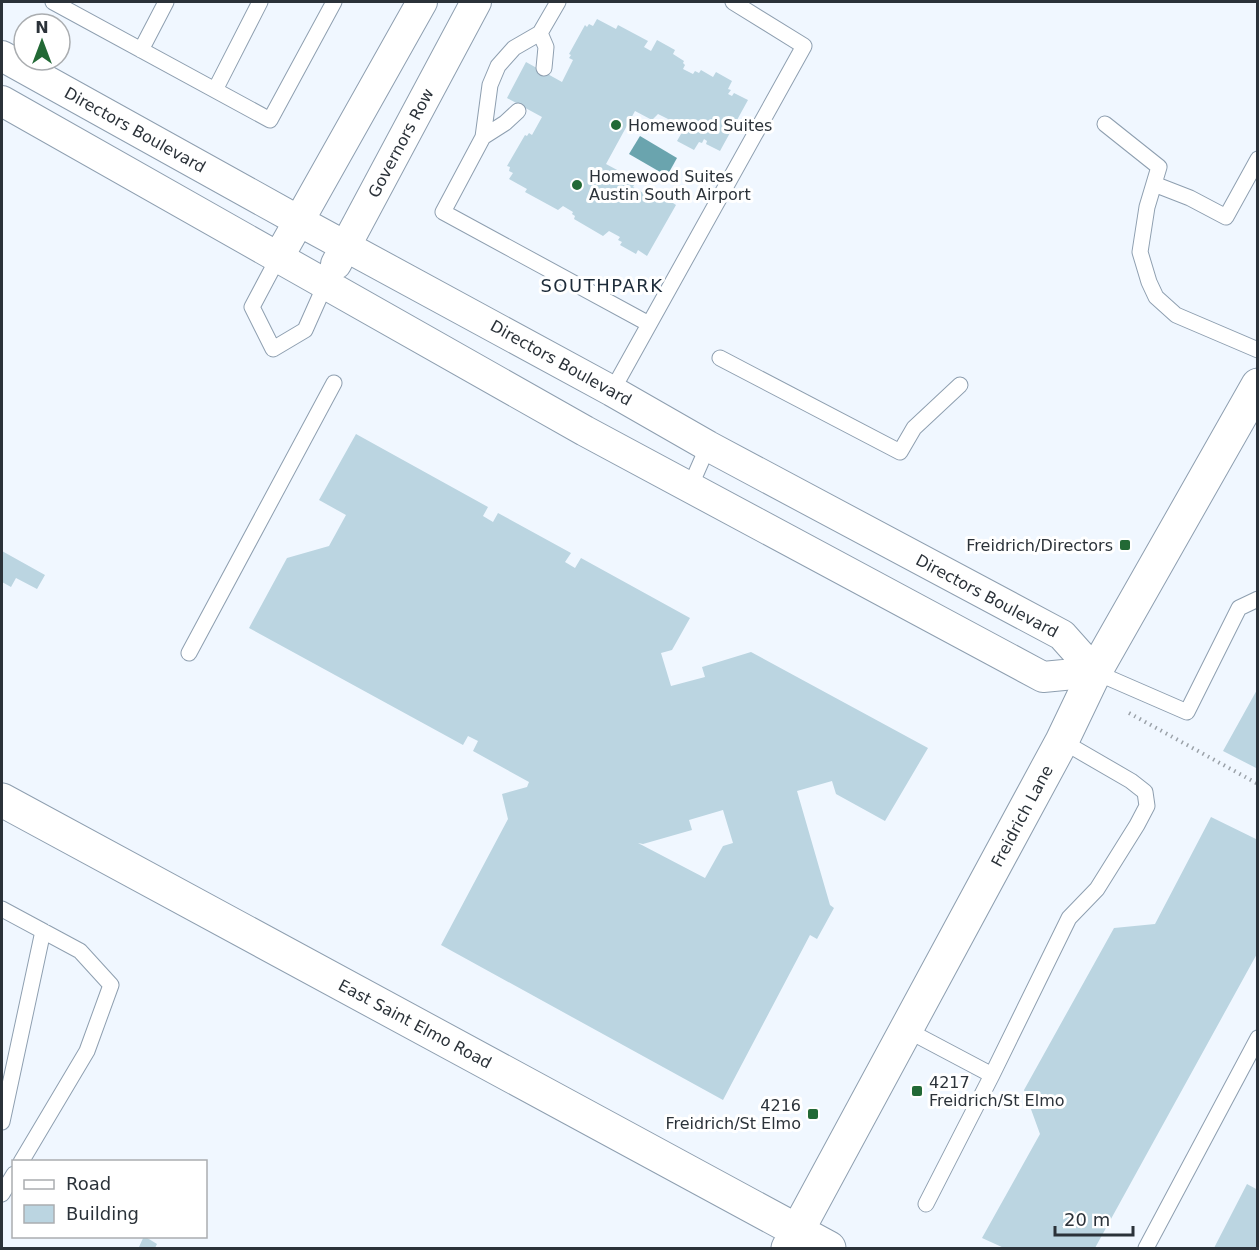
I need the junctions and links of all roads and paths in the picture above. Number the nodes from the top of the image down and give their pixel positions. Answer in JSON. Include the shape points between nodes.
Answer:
{"nodes":[{"id":1,"x":53,"y":2,"type":"edge"},
{"id":2,"x":166,"y":2,"type":"edge"},
{"id":3,"x":260,"y":2,"type":"edge"},
{"id":4,"x":334,"y":2,"type":"edge"},
{"id":5,"x":422,"y":2,"type":"edge"},
{"id":6,"x":476,"y":2,"type":"edge"},
{"id":7,"x":558,"y":2,"type":"edge"},
{"id":8,"x":734,"y":2,"type":"edge"},
{"id":9,"x":540,"y":33,"type":"junction"},
{"id":10,"x":141,"y":50,"type":"junction"},
{"id":11,"x":2,"y":56,"type":"edge"},
{"id":12,"x":544,"y":68,"type":"dead end"},
{"id":13,"x":215,"y":90,"type":"junction"},
{"id":14,"x":2,"y":101,"type":"edge"},
{"id":15,"x":518,"y":111,"type":"dead end"},
{"id":16,"x":1105,"y":124,"type":"dead end"},
{"id":17,"x":483,"y":137,"type":"junction"},
{"id":18,"x":1257,"y":159,"type":"edge"},
{"id":19,"x":1154,"y":184,"type":"junction"},
{"id":20,"x":299,"y":221,"type":"junction"},
{"id":21,"x":346,"y":246,"type":"junction"},
{"id":22,"x":278,"y":258,"type":"junction"},
{"id":23,"x":325,"y":285,"type":"junction"},
{"id":24,"x":650,"y":324,"type":"junction"},
{"id":25,"x":1257,"y":350,"type":"edge"},
{"id":26,"x":720,"y":358,"type":"dead end"},
{"id":27,"x":334,"y":383,"type":"dead end"},
{"id":28,"x":960,"y":385,"type":"dead end"},
{"id":29,"x":1257,"y":385,"type":"edge"},
{"id":30,"x":612,"y":391,"type":"junction"},
{"id":31,"x":708,"y":446,"type":"junction"},
{"id":32,"x":690,"y":487,"type":"junction"},
{"id":33,"x":1257,"y":599,"type":"edge"},
{"id":34,"x":189,"y":653,"type":"dead end"},
{"id":35,"x":1095,"y":672,"type":"junction"},
{"id":36,"x":1129,"y":713,"type":"dead end"},
{"id":37,"x":1062,"y":741,"type":"junction"},
{"id":38,"x":1257,"y":784,"type":"edge"},
{"id":39,"x":2,"y":800,"type":"edge"},
{"id":40,"x":2,"y":909,"type":"edge"},
{"id":41,"x":43,"y":931,"type":"junction"},
{"id":42,"x":907,"y":1030,"type":"junction"},
{"id":43,"x":1257,"y":1038,"type":"edge"},
{"id":44,"x":992,"y":1075,"type":"junction"},
{"id":45,"x":2,"y":1122,"type":"edge"},
{"id":46,"x":22,"y":1160,"type":"edge"},
{"id":47,"x":12,"y":1177,"type":"edge"},
{"id":48,"x":2,"y":1194,"type":"edge"},
{"id":49,"x":926,"y":1204,"type":"dead end"},
{"id":50,"x":793,"y":1240,"type":"edge"},
{"id":51,"x":829,"y":1248,"type":"edge"},
{"id":52,"x":1146,"y":1248,"type":"edge"}],
"edges":[{"from":1,"to":10,"type":"lane"},
{"from":2,"to":10,"type":"lane"},
{"from":3,"to":13,"type":"lane"},
{"from":4,"to":13,"type":"lane","via":[[270,120]]},
{"from":5,"to":20,"type":"street"},
{"from":6,"to":21,"type":"street","name":"Governors Row"},
{"from":7,"to":9,"type":"lane"},
{"from":8,"to":24,"type":"lane","via":[[804,46]]},
{"from":9,"to":12,"type":"lane","via":[[546,47]]},
{"from":9,"to":17,"type":"lane","via":[[514,48],[498,66],[490,85]]},
{"from":10,"to":13,"type":"lane"},
{"from":11,"to":20,"type":"street","name":"Directors Boulevard"},
{"from":14,"to":22,"type":"street"},
{"from":15,"to":17,"type":"lane"},
{"from":16,"to":19,"type":"lane","via":[[1159,167]]},
{"from":17,"to":24,"type":"lane","via":[[443,212]]},
{"from":18,"to":19,"type":"lane","via":[[1226,217]]},
{"from":19,"to":25,"type":"lane","via":[[1140,252],[1155,297],[1176,315]]},
{"from":20,"to":21,"type":"street","name":"Directors Boulevard"},
{"from":20,"to":22,"type":"street"},
{"from":21,"to":23,"type":"street","name":"Governors Row"},
{"from":21,"to":30,"type":"street","name":"Directors Boulevard"},
{"from":22,"to":23,"type":"street"},
{"from":22,"to":23,"type":"lane","via":[[252,307],[273,349],[304,330]]},
{"from":23,"to":32,"type":"street"},
{"from":24,"to":30,"type":"lane"},
{"from":26,"to":28,"type":"lane","via":[[900,452],[914,428]]},
{"from":27,"to":34,"type":"lane"},
{"from":29,"to":35,"type":"street","name":"Freidrich Lane"},
{"from":30,"to":31,"type":"street","name":"Directors Boulevard"},
{"from":31,"to":32,"type":"lane"},
{"from":31,"to":35,"type":"street","name":"Directors Boulevard","via":[[1062,635]]},
{"from":32,"to":35,"type":"street","via":[[1043,677]]},
{"from":33,"to":35,"type":"lane","via":[[1239,608],[1187,712]]},
{"from":35,"to":37,"type":"street","name":"Freidrich Lane"},
{"from":36,"to":38,"type":"path"},
{"from":37,"to":42,"type":"street","name":"Freidrich Lane"},
{"from":37,"to":44,"type":"lane","via":[[1131,781],[1145,792],[1147,806],[1097,889],[1069,918]]},
{"from":39,"to":50,"type":"street","name":"East Saint Elmo Road"},
{"from":40,"to":41,"type":"lane"},
{"from":41,"to":45,"type":"lane"},
{"from":41,"to":46,"type":"lane","via":[[80,951],[111,986],[87,1051]]},
{"from":42,"to":44,"type":"lane"},
{"from":42,"to":50,"type":"street","name":"Freidrich Lane"},
{"from":43,"to":52,"type":"lane"},
{"from":44,"to":49,"type":"lane"},
{"from":47,"to":48,"type":"lane"},
{"from":50,"to":51,"type":"street","name":"East Saint Elmo Road"}]}
